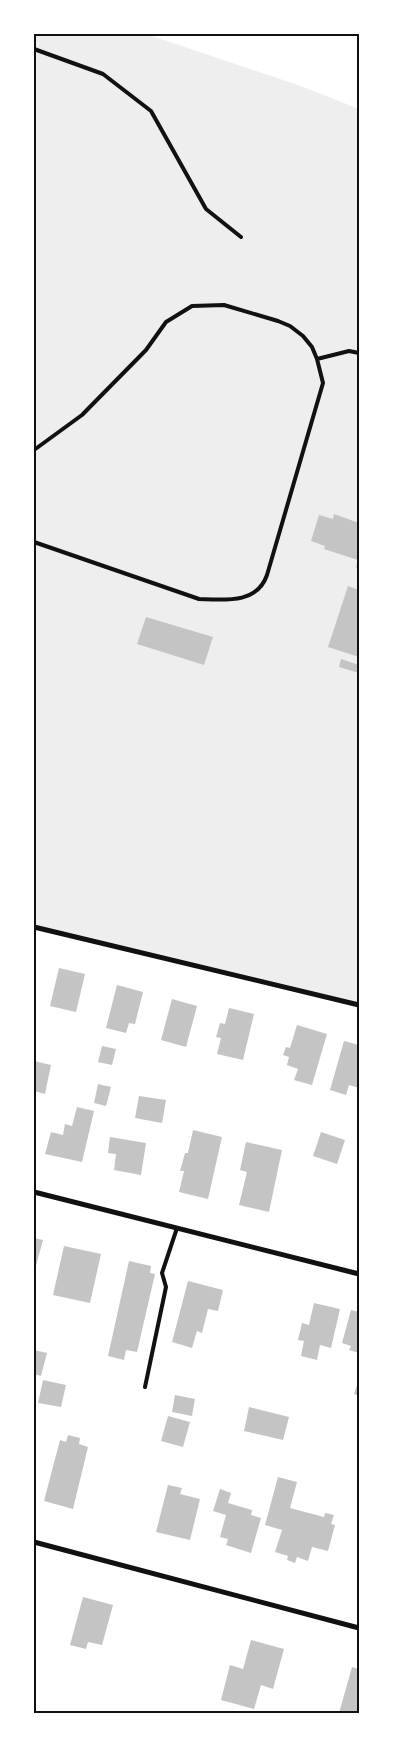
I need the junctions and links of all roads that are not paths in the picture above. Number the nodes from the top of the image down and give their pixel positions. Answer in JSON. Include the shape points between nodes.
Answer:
{"nodes":[{"id":1,"x":34,"y":49,"type":"edge"},
{"id":2,"x":241,"y":237,"type":"dead end"},
{"id":3,"x":359,"y":353,"type":"edge"},
{"id":4,"x":317,"y":359,"type":"junction"},
{"id":5,"x":34,"y":450,"type":"edge"},
{"id":6,"x":34,"y":542,"type":"edge"},
{"id":7,"x":34,"y":927,"type":"edge"},
{"id":8,"x":359,"y":1005,"type":"edge"},
{"id":9,"x":34,"y":1192,"type":"edge"},
{"id":10,"x":177,"y":1228,"type":"junction"},
{"id":11,"x":359,"y":1274,"type":"edge"},
{"id":12,"x":145,"y":1387,"type":"dead end"},
{"id":13,"x":34,"y":1542,"type":"edge"},
{"id":14,"x":359,"y":1628,"type":"edge"}],
"edges":[{"from":1,"to":2,"type":"lane","via":[[103,74],[151,111],[206,208]]},
{"from":3,"to":4,"type":"lane","via":[[349,351]]},
{"from":4,"to":5,"type":"lane","via":[[303,336],[278,320],[224,305],[192,306],[166,322],[146,350],[82,415]]},
{"from":4,"to":6,"type":"lane","via":[[323,383],[267,575],[261,589],[254,594],[199,600]]},
{"from":7,"to":8,"type":"street"},
{"from":9,"to":10,"type":"street"},
{"from":10,"to":11,"type":"street"},
{"from":10,"to":12,"type":"lane","via":[[162,1273],[166,1287]]},
{"from":13,"to":14,"type":"street"}]}
